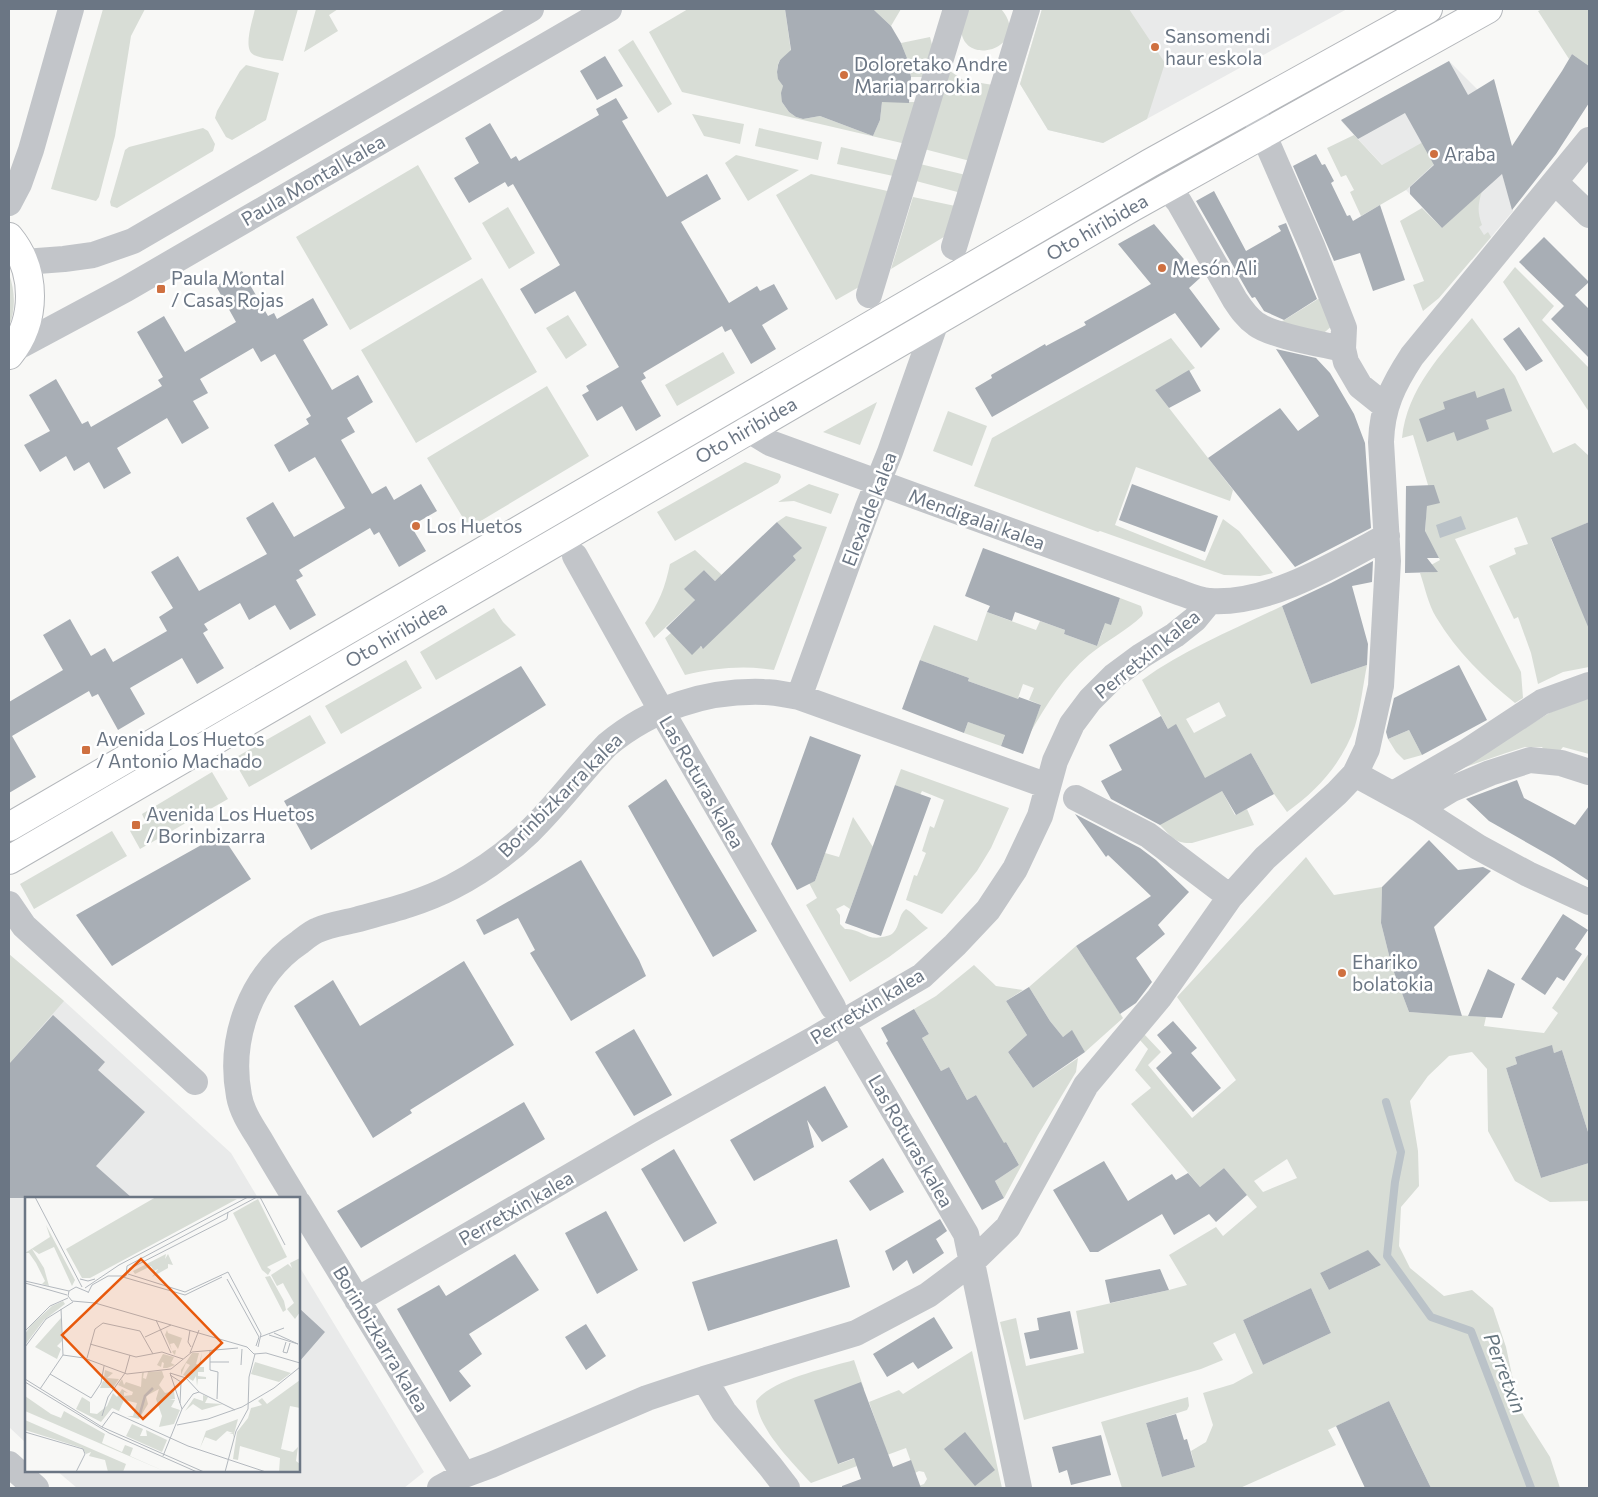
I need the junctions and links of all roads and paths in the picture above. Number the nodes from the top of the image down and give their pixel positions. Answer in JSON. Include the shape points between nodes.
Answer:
{"nodes":[{"id":1,"x":71,"y":9,"type":"edge"},
{"id":2,"x":531,"y":9,"type":"edge"},
{"id":3,"x":610,"y":9,"type":"edge"},
{"id":4,"x":956,"y":9,"type":"edge"},
{"id":5,"x":1027,"y":9,"type":"edge"},
{"id":6,"x":1428,"y":9,"type":"edge"},
{"id":7,"x":1488,"y":9,"type":"edge"},
{"id":8,"x":1251,"y":106,"type":"junction"},
{"id":9,"x":1263,"y":134,"type":"junction"},
{"id":10,"x":1589,"y":140,"type":"edge"},
{"id":11,"x":1556,"y":183,"type":"junction"},
{"id":12,"x":1166,"y":187,"type":"junction"},
{"id":13,"x":9,"y":203,"type":"edge"},
{"id":14,"x":1589,"y":215,"type":"edge"},
{"id":15,"x":9,"y":237,"type":"edge"},
{"id":16,"x":954,"y":247,"type":"dead end"},
{"id":17,"x":24,"y":262,"type":"junction"},
{"id":18,"x":870,"y":296,"type":"dead end"},
{"id":19,"x":937,"y":319,"type":"junction"},
{"id":20,"x":1343,"y":349,"type":"junction"},
{"id":21,"x":11,"y":352,"type":"edge"},
{"id":22,"x":1386,"y":406,"type":"junction"},
{"id":23,"x":747,"y":430,"type":"junction"},
{"id":24,"x":878,"y":482,"type":"junction"},
{"id":25,"x":1387,"y":536,"type":"junction"},
{"id":26,"x":575,"y":556,"type":"dead end"},
{"id":27,"x":1209,"y":602,"type":"junction"},
{"id":28,"x":1589,"y":685,"type":"edge"},
{"id":29,"x":799,"y":697,"type":"junction"},
{"id":30,"x":661,"y":710,"type":"junction"},
{"id":31,"x":1589,"y":772,"type":"edge"},
{"id":32,"x":1355,"y":774,"type":"junction"},
{"id":33,"x":1048,"y":786,"type":"junction"},
{"id":34,"x":1393,"y":794,"type":"junction"},
{"id":35,"x":1076,"y":798,"type":"dead end"},
{"id":36,"x":1419,"y":809,"type":"junction"},
{"id":37,"x":9,"y":827,"type":"edge"},
{"id":38,"x":9,"y":860,"type":"edge"},
{"id":39,"x":1230,"y":897,"type":"junction"},
{"id":40,"x":1589,"y":902,"type":"edge"},
{"id":41,"x":9,"y":904,"type":"edge"},
{"id":42,"x":838,"y":1015,"type":"junction"},
{"id":43,"x":195,"y":1082,"type":"dead end"},
{"id":44,"x":294,"y":1197,"type":"edge"},
{"id":45,"x":300,"y":1206,"type":"edge"},
{"id":46,"x":972,"y":1262,"type":"junction"},
{"id":47,"x":357,"y":1300,"type":"junction"},
{"id":48,"x":704,"y":1379,"type":"junction"},
{"id":49,"x":9,"y":1464,"type":"edge"},
{"id":50,"x":464,"y":1475,"type":"junction"},
{"id":51,"x":36,"y":1488,"type":"edge"},
{"id":52,"x":440,"y":1488,"type":"edge"},
{"id":53,"x":787,"y":1488,"type":"edge"},
{"id":54,"x":1019,"y":1488,"type":"edge"}],
"edges":[{"from":1,"to":13,"type":"street","via":[[31,150]]},
{"from":2,"to":17,"type":"street","name":"Paula Montal kalea","via":[[133,241],[93,255]]},
{"from":3,"to":21,"type":"street","name":"Paula Montal kalea"},
{"from":4,"to":18,"type":"street"},
{"from":5,"to":16,"type":"street"},
{"from":6,"to":8,"type":"main road","name":"Oto hiribidea"},
{"from":7,"to":9,"type":"main road","name":"Oto hiribidea"},
{"from":8,"to":9,"type":"street"},
{"from":8,"to":37,"type":"main road","name":"Oto hiribidea"},
{"from":9,"to":12,"type":"main road","name":"Oto hiribidea"},
{"from":9,"to":20,"type":"street","via":[[1344,328]]},
{"from":10,"to":11,"type":"street"},
{"from":11,"to":14,"type":"street"},
{"from":11,"to":22,"type":"street","via":[[1412,356]]},
{"from":12,"to":19,"type":"main road","name":"Oto hiribidea"},
{"from":12,"to":20,"type":"street","via":[[1179,202],[1245,314],[1257,325]]},
{"from":15,"to":17,"type":"main road"},
{"from":17,"to":21,"type":"main road","via":[[30,284],[30,306],[25,329]]},
{"from":19,"to":23,"type":"main road","name":"Oto hiribidea"},
{"from":19,"to":24,"type":"street","name":"Elexalde kalea"},
{"from":20,"to":22,"type":"street","via":[[1346,362],[1360,386]]},
{"from":22,"to":25,"type":"street","via":[[1381,442]]},
{"from":23,"to":24,"type":"street","name":"Mendigalai kalea","via":[[770,443]]},
{"from":23,"to":38,"type":"main road","name":"Oto hiribidea"},
{"from":24,"to":27,"type":"street","name":"Mendigalai kalea"},
{"from":24,"to":29,"type":"street","name":"Elexalde kalea"},
{"from":25,"to":27,"type":"street","name":"Perretxin kalea","via":[[1292,584],[1246,599]]},
{"from":25,"to":32,"type":"street","via":[[1381,686],[1366,749]]},
{"from":26,"to":30,"type":"street","name":"Las Roturas kalea"},
{"from":27,"to":33,"type":"street","name":"Perretxin kalea","via":[[1195,619],[1114,676],[1090,700],[1072,724],[1055,760]]},
{"from":28,"to":34,"type":"street","via":[[1542,702],[1466,752]]},
{"from":29,"to":30,"type":"street","name":"Borinbizkarra kalea","via":[[766,692],[724,694],[702,697]]},
{"from":29,"to":33,"type":"street","name":"Borinbizkarra kalea"},
{"from":30,"to":42,"type":"street","name":"Las Roturas kalea"},
{"from":30,"to":44,"type":"street","name":"Borinbizkarra kalea","via":[[622,732],[607,745],[528,833],[479,871],[426,899],[318,930],[287,951],[267,974],[253,994],[243,1018],[238,1048],[239,1096],[245,1113]]},
{"from":31,"to":36,"type":"street","via":[[1561,763],[1530,760],[1452,789]]},
{"from":32,"to":34,"type":"street"},
{"from":32,"to":39,"type":"street","via":[[1278,845]]},
{"from":33,"to":42,"type":"street","name":"Perretxin kalea","via":[[1040,816],[1015,870],[988,910],[922,976]]},
{"from":34,"to":36,"type":"street"},
{"from":35,"to":39,"type":"street","via":[[1148,835]]},
{"from":36,"to":40,"type":"street","via":[[1478,847]]},
{"from":39,"to":46,"type":"street","via":[[1159,998],[1086,1085],[1008,1227]]},
{"from":41,"to":43,"type":"street","via":[[24,926]]},
{"from":42,"to":46,"type":"street","name":"Las Roturas kalea","via":[[966,1234]]},
{"from":42,"to":47,"type":"street","name":"Perretxin kalea","via":[[648,1131]]},
{"from":45,"to":47,"type":"street","name":"Borinbizkarra kalea"},
{"from":46,"to":48,"type":"street","via":[[928,1295],[856,1333]]},
{"from":46,"to":54,"type":"street","name":"Las Roturas kalea"},
{"from":47,"to":50,"type":"street","name":"Borinbizkarra kalea"},
{"from":48,"to":50,"type":"street","via":[[646,1398]]},
{"from":48,"to":53,"type":"street","via":[[724,1412]]},
{"from":49,"to":51,"type":"street"},
{"from":50,"to":52,"type":"street"}]}
